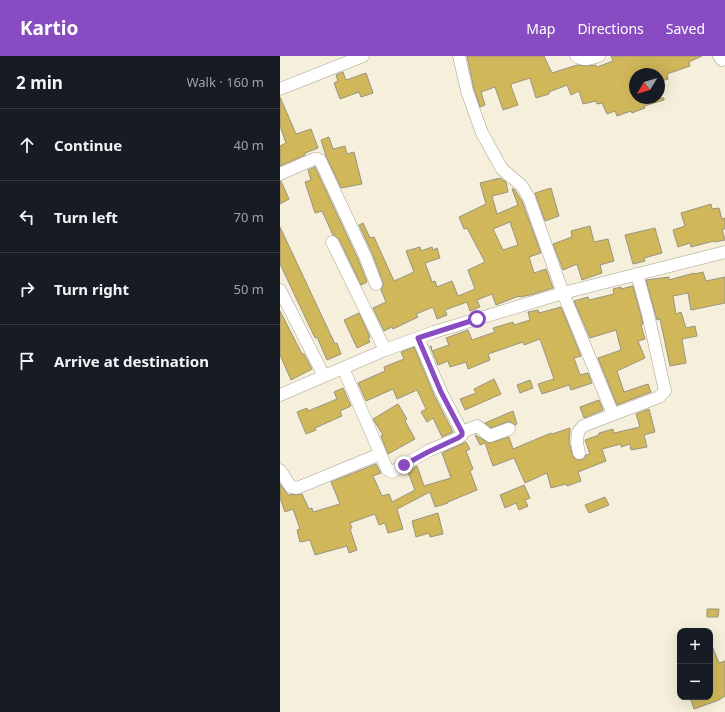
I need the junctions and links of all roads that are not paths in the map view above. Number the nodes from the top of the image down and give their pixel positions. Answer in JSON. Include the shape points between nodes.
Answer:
{"nodes":[{"id":1,"x":363,"y":56,"type":"edge"},
{"id":2,"x":459,"y":56,"type":"edge"},
{"id":3,"x":576,"y":56,"type":"edge"},
{"id":4,"x":599,"y":56,"type":"edge"},
{"id":5,"x":280,"y":89,"type":"edge"},
{"id":6,"x":280,"y":174,"type":"edge"},
{"id":7,"x":332,"y":242,"type":"dead end"},
{"id":8,"x":725,"y":252,"type":"edge"},
{"id":9,"x":637,"y":274,"type":"junction"},
{"id":10,"x":376,"y":284,"type":"dead end"},
{"id":11,"x":280,"y":290,"type":"edge"},
{"id":12,"x":563,"y":292,"type":"junction"},
{"id":13,"x":418,"y":338,"type":"junction"},
{"id":14,"x":385,"y":350,"type":"junction"},
{"id":15,"x":343,"y":368,"type":"junction"},
{"id":16,"x":324,"y":376,"type":"junction"},
{"id":17,"x":280,"y":395,"type":"edge"},
{"id":18,"x":613,"y":414,"type":"junction"},
{"id":19,"x":509,"y":429,"type":"dead end"},
{"id":20,"x":462,"y":432,"type":"junction"},
{"id":21,"x":579,"y":453,"type":"dead end"},
{"id":22,"x":380,"y":454,"type":"junction"},
{"id":23,"x":280,"y":470,"type":"edge"}],
"edges":[{"from":1,"to":5,"type":"street"},
{"from":2,"to":12,"type":"street","via":[[467,91],[482,132],[502,168],[522,186],[529,198]]},
{"from":3,"to":4,"type":"street","via":[[585,60]]},
{"from":6,"to":10,"type":"street","via":[[314,159],[320,160]]},
{"from":7,"to":14,"type":"street"},
{"from":8,"to":9,"type":"street"},
{"from":9,"to":12,"type":"street"},
{"from":9,"to":18,"type":"street","via":[[665,391],[659,397]]},
{"from":11,"to":16,"type":"street"},
{"from":12,"to":13,"type":"street"},
{"from":12,"to":18,"type":"street"},
{"from":13,"to":14,"type":"street"},
{"from":13,"to":20,"type":"street","via":[[441,392]]},
{"from":14,"to":15,"type":"street"},
{"from":15,"to":16,"type":"street"},
{"from":15,"to":22,"type":"street"},
{"from":16,"to":17,"type":"street"},
{"from":18,"to":21,"type":"street","via":[[580,429],[577,437]]},
{"from":19,"to":20,"type":"street","via":[[490,436],[478,426]]},
{"from":20,"to":22,"type":"street","via":[[458,438],[392,472],[387,469]]},
{"from":22,"to":23,"type":"street","via":[[297,488],[291,487]]}]}
